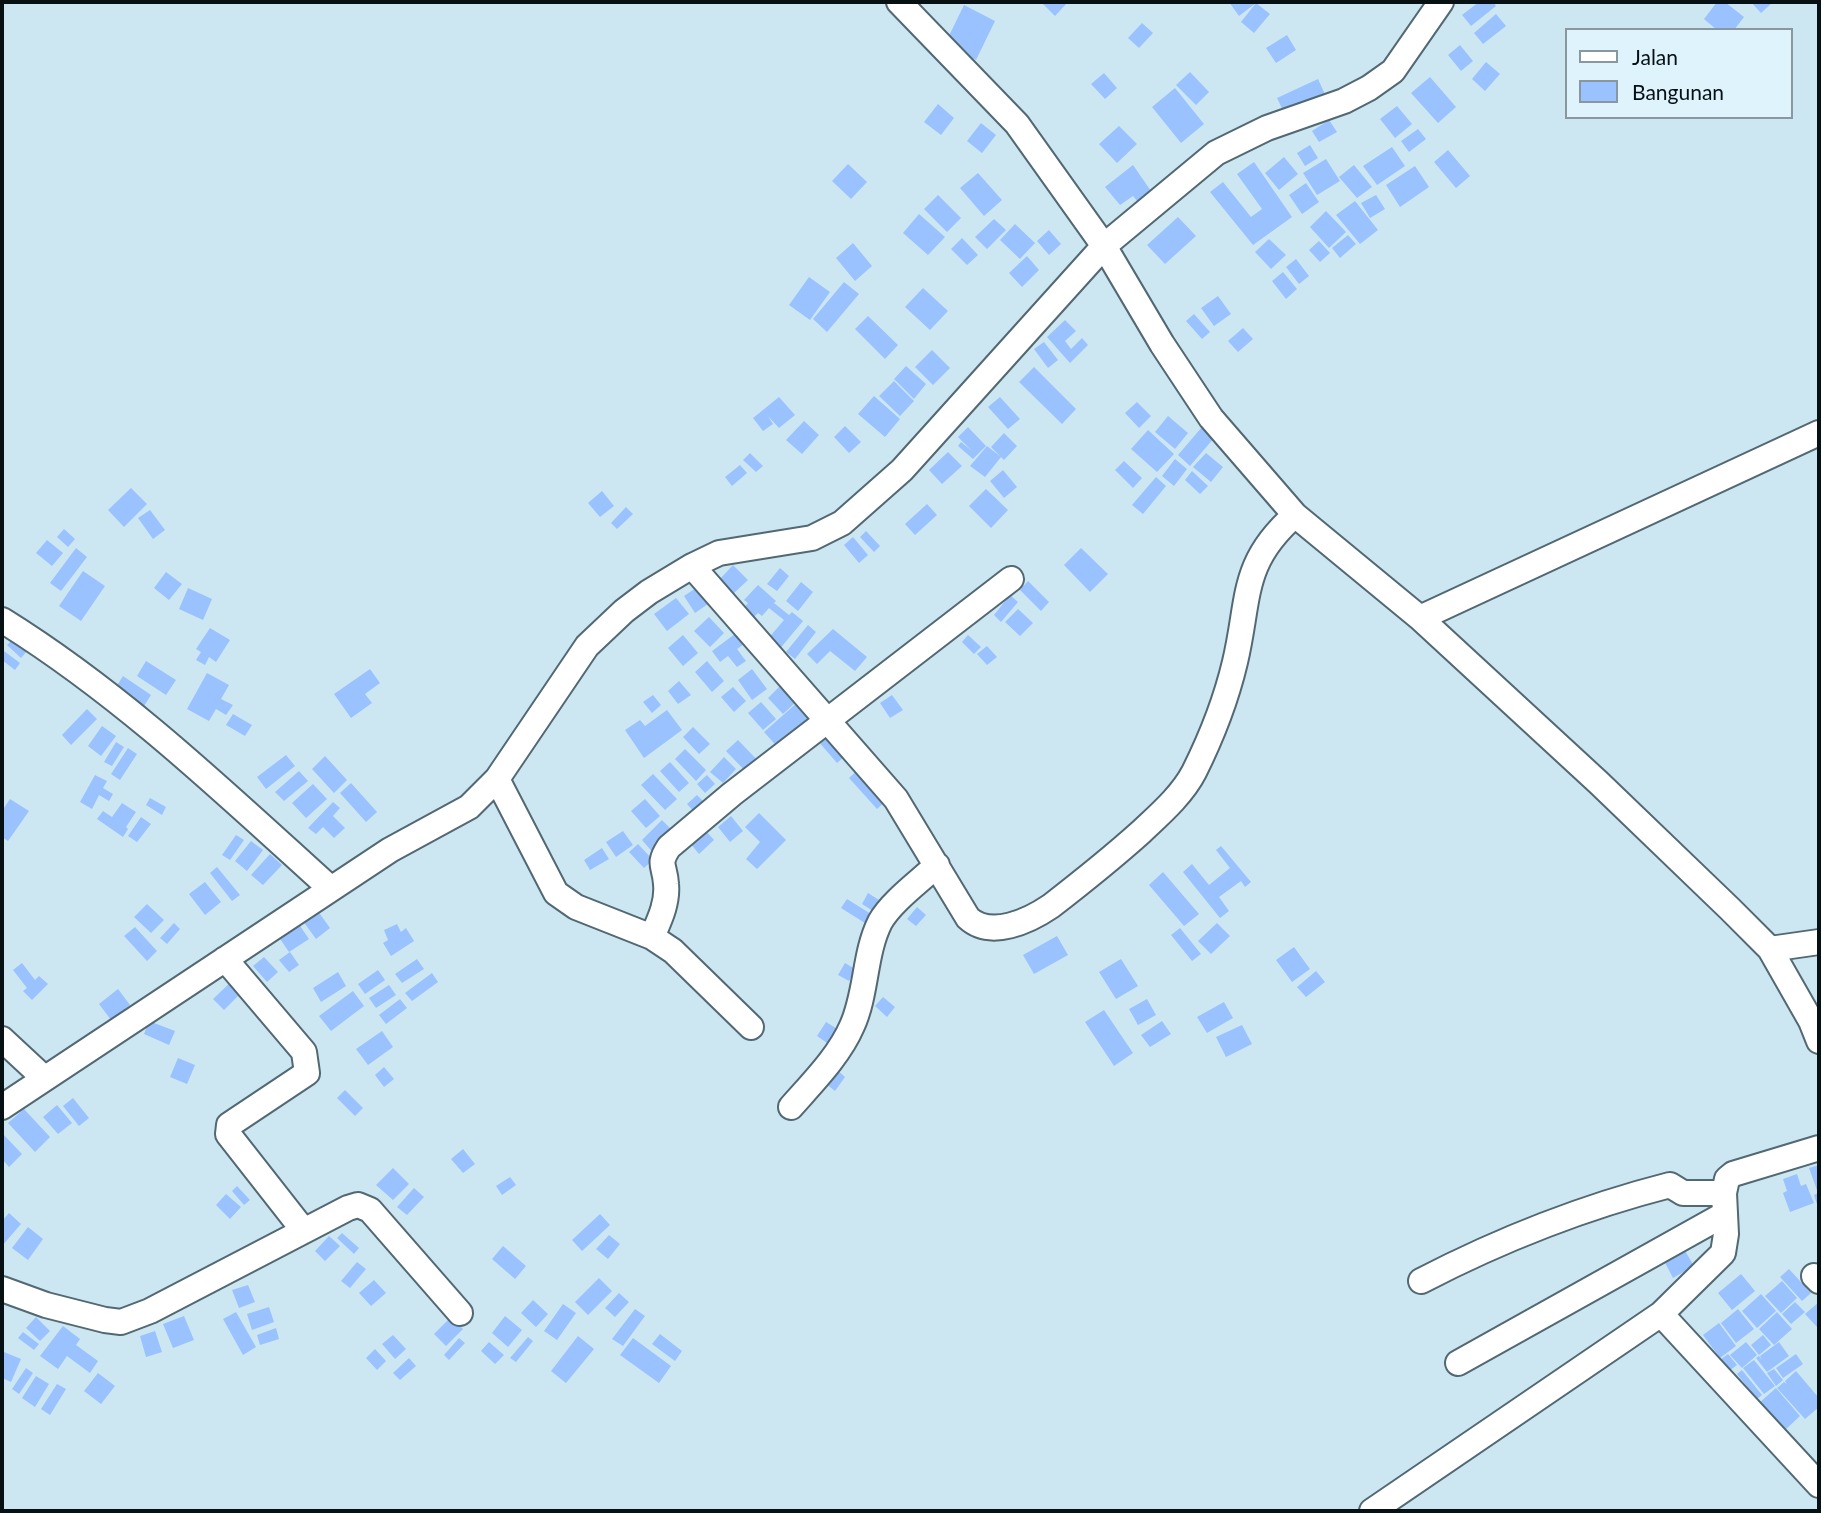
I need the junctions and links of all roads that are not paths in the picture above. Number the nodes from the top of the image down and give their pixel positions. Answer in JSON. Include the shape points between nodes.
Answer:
{"nodes":[{"id":1,"x":900,"y":2,"type":"edge"},
{"id":2,"x":1441,"y":2,"type":"edge"},
{"id":3,"x":1104,"y":246,"type":"junction"},
{"id":4,"x":1819,"y":433,"type":"edge"},
{"id":5,"x":1295,"y":515,"type":"junction"},
{"id":6,"x":692,"y":566,"type":"junction"},
{"id":7,"x":1011,"y":579,"type":"dead end"},
{"id":8,"x":1420,"y":618,"type":"junction"},
{"id":9,"x":2,"y":620,"type":"edge"},
{"id":10,"x":829,"y":720,"type":"junction"},
{"id":11,"x":497,"y":779,"type":"junction"},
{"id":12,"x":937,"y":865,"type":"junction"},
{"id":13,"x":331,"y":890,"type":"junction"},
{"id":14,"x":652,"y":937,"type":"junction"},
{"id":15,"x":1819,"y":942,"type":"edge"},
{"id":16,"x":1770,"y":949,"type":"junction"},
{"id":17,"x":225,"y":959,"type":"junction"},
{"id":18,"x":751,"y":1027,"type":"dead end"},
{"id":19,"x":2,"y":1039,"type":"edge"},
{"id":20,"x":1819,"y":1041,"type":"edge"},
{"id":21,"x":44,"y":1079,"type":"junction"},
{"id":22,"x":2,"y":1107,"type":"edge"},
{"id":23,"x":792,"y":1107,"type":"dead end"},
{"id":24,"x":1819,"y":1148,"type":"edge"},
{"id":25,"x":1725,"y":1203,"type":"junction"},
{"id":26,"x":304,"y":1231,"type":"junction"},
{"id":27,"x":1421,"y":1282,"type":"dead end"},
{"id":28,"x":2,"y":1289,"type":"edge"},
{"id":29,"x":460,"y":1313,"type":"dead end"},
{"id":30,"x":1661,"y":1314,"type":"junction"},
{"id":31,"x":1458,"y":1363,"type":"dead end"},
{"id":32,"x":1819,"y":1485,"type":"edge"},
{"id":33,"x":1372,"y":1511,"type":"edge"}],
"edges":[{"from":1,"to":3,"type":"street","via":[[1017,124]]},
{"from":2,"to":3,"type":"street","via":[[1392,71],[1370,88],[1216,153]]},
{"from":3,"to":5,"type":"street","via":[[1211,418]]},
{"from":3,"to":6,"type":"street","via":[[902,470],[842,523],[812,538],[719,553]]},
{"from":4,"to":8,"type":"street"},
{"from":5,"to":8,"type":"street"},
{"from":5,"to":12,"type":"street","via":[[1277,530],[1257,560],[1221,707],[1192,775],[1167,808],[1098,871],[1044,911],[1005,927],[973,923]]},
{"from":6,"to":10,"type":"street"},
{"from":6,"to":11,"type":"street","via":[[624,611],[587,646]]},
{"from":7,"to":10,"type":"street"},
{"from":8,"to":16,"type":"street"},
{"from":9,"to":13,"type":"street","via":[[105,690]]},
{"from":10,"to":12,"type":"street","via":[[896,799]]},
{"from":10,"to":14,"type":"street","via":[[669,847],[662,866],[667,884],[663,913]]},
{"from":11,"to":13,"type":"street","via":[[469,807],[390,850]]},
{"from":11,"to":14,"type":"street","via":[[556,893],[576,907]]},
{"from":12,"to":23,"type":"street","via":[[881,921],[852,1026]]},
{"from":13,"to":17,"type":"street"},
{"from":14,"to":18,"type":"street","via":[[673,951]]},
{"from":15,"to":16,"type":"street"},
{"from":16,"to":20,"type":"street"},
{"from":17,"to":21,"type":"street"},
{"from":17,"to":26,"type":"street","via":[[304,1052],[307,1073],[229,1125],[228,1134]]},
{"from":19,"to":21,"type":"street"},
{"from":21,"to":22,"type":"street"},
{"from":24,"to":25,"type":"street","via":[[1733,1174],[1727,1179]]},
{"from":25,"to":27,"type":"street","via":[[1683,1193],[1670,1185],[1612,1200],[1470,1255]]},
{"from":25,"to":30,"type":"street","via":[[1723,1252]]},
{"from":25,"to":31,"type":"street"},
{"from":26,"to":28,"type":"street","via":[[121,1322],[46,1306]]},
{"from":26,"to":29,"type":"street","via":[[348,1208],[358,1205],[370,1210]]},
{"from":30,"to":32,"type":"street"},
{"from":30,"to":33,"type":"street"}]}
